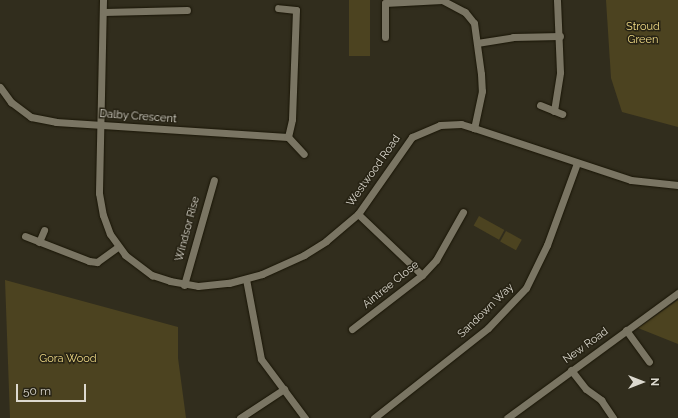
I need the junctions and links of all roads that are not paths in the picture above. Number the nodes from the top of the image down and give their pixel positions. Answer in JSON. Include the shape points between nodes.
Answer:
{"nodes":[{"id":1,"x":103,"y":0,"type":"edge"},
{"id":2,"x":557,"y":0,"type":"edge"},
{"id":3,"x":278,"y":8,"type":"dead end"},
{"id":4,"x":187,"y":10,"type":"dead end"},
{"id":5,"x":104,"y":12,"type":"junction"},
{"id":6,"x":560,"y":36,"type":"junction"},
{"id":7,"x":385,"y":38,"type":"dead end"},
{"id":8,"x":477,"y":43,"type":"junction"},
{"id":9,"x":0,"y":88,"type":"edge"},
{"id":10,"x":540,"y":105,"type":"dead end"},
{"id":11,"x":554,"y":111,"type":"junction"},
{"id":12,"x":562,"y":114,"type":"dead end"},
{"id":13,"x":102,"y":125,"type":"junction"},
{"id":14,"x":474,"y":128,"type":"junction"},
{"id":15,"x":288,"y":137,"type":"junction"},
{"id":16,"x":304,"y":154,"type":"dead end"},
{"id":17,"x":577,"y":163,"type":"junction"},
{"id":18,"x":214,"y":180,"type":"dead end"},
{"id":19,"x":678,"y":185,"type":"edge"},
{"id":20,"x":463,"y":212,"type":"dead end"},
{"id":21,"x":358,"y":214,"type":"junction"},
{"id":22,"x":44,"y":230,"type":"dead end"},
{"id":23,"x":25,"y":236,"type":"dead end"},
{"id":24,"x":39,"y":242,"type":"junction"},
{"id":25,"x":118,"y":247,"type":"junction"},
{"id":26,"x":422,"y":275,"type":"junction"},
{"id":27,"x":246,"y":279,"type":"junction"},
{"id":28,"x":184,"y":285,"type":"junction"},
{"id":29,"x":678,"y":293,"type":"edge"},
{"id":30,"x":352,"y":329,"type":"dead end"},
{"id":31,"x":626,"y":330,"type":"junction"},
{"id":32,"x":649,"y":362,"type":"dead end"},
{"id":33,"x":571,"y":370,"type":"junction"},
{"id":34,"x":284,"y":389,"type":"junction"},
{"id":35,"x":240,"y":418,"type":"edge"},
{"id":36,"x":305,"y":418,"type":"edge"},
{"id":37,"x":374,"y":418,"type":"edge"},
{"id":38,"x":507,"y":418,"type":"edge"},
{"id":39,"x":613,"y":418,"type":"edge"}],
"edges":[{"from":1,"to":5,"type":"street","name":"Westwood Road"},
{"from":2,"to":6,"type":"street"},
{"from":3,"to":15,"type":"street","via":[[296,10],[292,120]]},
{"from":4,"to":5,"type":"street"},
{"from":5,"to":13,"type":"street","name":"Westwood Road"},
{"from":6,"to":8,"type":"street","via":[[513,37]]},
{"from":6,"to":11,"type":"street","via":[[559,86]]},
{"from":7,"to":8,"type":"street","via":[[385,3],[442,0],[465,12],[474,23]]},
{"from":8,"to":14,"type":"street","via":[[482,91]]},
{"from":9,"to":13,"type":"street","name":"Dalby Crescent","via":[[11,102],[31,117]]},
{"from":10,"to":11,"type":"street"},
{"from":11,"to":12,"type":"street"},
{"from":13,"to":15,"type":"street","name":"Dalby Crescent"},
{"from":13,"to":25,"type":"street","name":"Westwood Road","via":[[100,198],[108,229]]},
{"from":14,"to":17,"type":"street","name":"Westwood Road"},
{"from":14,"to":21,"type":"street","name":"Westwood Road","via":[[440,125],[412,137]]},
{"from":15,"to":16,"type":"street"},
{"from":17,"to":19,"type":"street","name":"Westwood Road","via":[[631,180]]},
{"from":17,"to":37,"type":"street","name":"Sandown Way","via":[[540,259],[522,293],[479,336]]},
{"from":18,"to":28,"type":"street","name":"Windsor Rise"},
{"from":20,"to":26,"type":"street","name":"Aintree Close","via":[[436,260]]},
{"from":21,"to":26,"type":"street"},
{"from":21,"to":27,"type":"street","name":"Westwood Road","via":[[326,241],[304,255]]},
{"from":22,"to":24,"type":"street"},
{"from":23,"to":24,"type":"street"},
{"from":24,"to":25,"type":"street","via":[[71,256],[97,262]]},
{"from":25,"to":28,"type":"street","name":"Westwood Road","via":[[152,275]]},
{"from":26,"to":30,"type":"street","name":"Aintree Close"},
{"from":27,"to":28,"type":"street","name":"Westwood Road","via":[[214,286]]},
{"from":27,"to":34,"type":"street","via":[[257,348]]},
{"from":29,"to":31,"type":"street","name":"New Road"},
{"from":31,"to":32,"type":"street"},
{"from":31,"to":33,"type":"street","name":"New Road"},
{"from":33,"to":38,"type":"street","name":"New Road"},
{"from":33,"to":39,"type":"street","via":[[586,389],[601,400]]},
{"from":34,"to":35,"type":"street"},
{"from":34,"to":36,"type":"street"}]}
